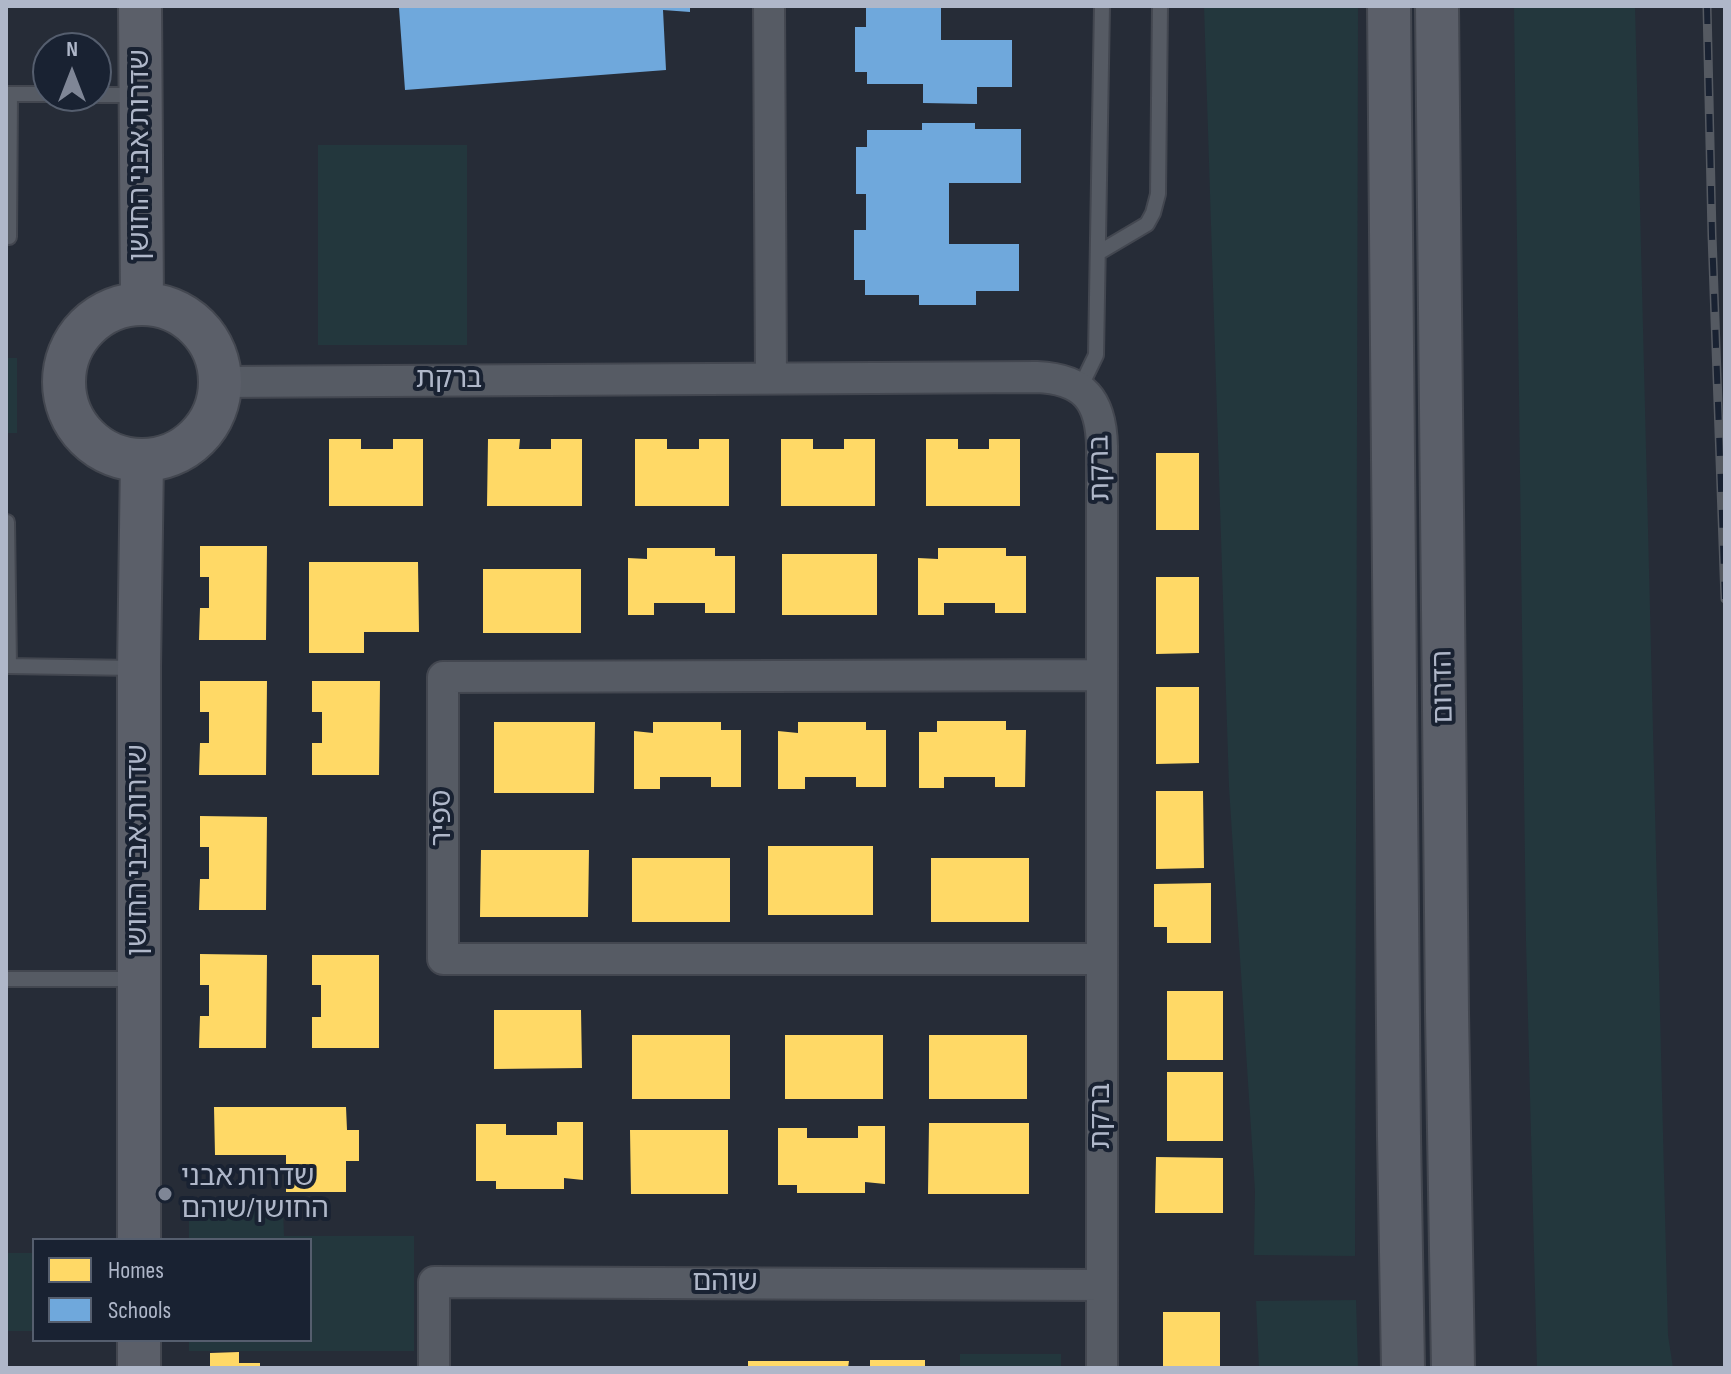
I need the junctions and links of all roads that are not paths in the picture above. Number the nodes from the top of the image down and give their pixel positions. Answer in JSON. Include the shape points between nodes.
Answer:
{"nodes":[{"id":1,"x":140,"y":6,"type":"edge"},
{"id":2,"x":769,"y":6,"type":"edge"},
{"id":3,"x":1102,"y":6,"type":"edge"},
{"id":4,"x":1160,"y":6,"type":"edge"},
{"id":5,"x":1389,"y":6,"type":"edge"},
{"id":6,"x":1437,"y":6,"type":"edge"},
{"id":7,"x":8,"y":94,"type":"edge"},
{"id":8,"x":32,"y":94,"type":"edge"},
{"id":9,"x":112,"y":95,"type":"edge"},
{"id":10,"x":140,"y":95,"type":"junction"},
{"id":11,"x":9,"y":237,"type":"dead end"},
{"id":12,"x":1098,"y":253,"type":"junction"},
{"id":13,"x":142,"y":303,"type":"junction"},
{"id":14,"x":771,"y":378,"type":"junction"},
{"id":15,"x":221,"y":382,"type":"junction"},
{"id":16,"x":1080,"y":388,"type":"junction"},
{"id":17,"x":142,"y":460,"type":"junction"},
{"id":18,"x":7,"y":522,"type":"edge"},
{"id":19,"x":8,"y":666,"type":"edge"},
{"id":20,"x":139,"y":668,"type":"junction"},
{"id":21,"x":1102,"y":675,"type":"junction"},
{"id":22,"x":1102,"y":959,"type":"junction"},
{"id":23,"x":6,"y":979,"type":"edge"},
{"id":24,"x":139,"y":979,"type":"junction"},
{"id":25,"x":139,"y":1238,"type":"edge"},
{"id":26,"x":1102,"y":1285,"type":"junction"},
{"id":27,"x":139,"y":1342,"type":"edge"},
{"id":28,"x":139,"y":1368,"type":"edge"},
{"id":29,"x":434,"y":1368,"type":"edge"},
{"id":30,"x":1102,"y":1368,"type":"edge"},
{"id":31,"x":1403,"y":1368,"type":"edge"},
{"id":32,"x":1453,"y":1368,"type":"edge"}],
"edges":[{"from":1,"to":10,"type":"main road","name":"שדרות אבני החושן"},
{"from":2,"to":14,"type":"street"},
{"from":3,"to":12,"type":"lane"},
{"from":4,"to":12,"type":"lane","via":[[1158,194],[1147,224]]},
{"from":5,"to":31,"type":"main road","name":"הדרום"},
{"from":6,"to":32,"type":"main road","name":"הדרום"},
{"from":7,"to":8,"type":"lane"},
{"from":7,"to":11,"type":"lane"},
{"from":9,"to":10,"type":"lane"},
{"from":10,"to":13,"type":"main road","name":"שדרות אבני החושן"},
{"from":12,"to":16,"type":"lane","via":[[1096,355]]},
{"from":13,"to":15,"type":"main road","via":[[188,318],[206,335]]},
{"from":13,"to":17,"type":"main road","via":[[117,307],[78,335],[63,382],[78,428],[106,451]]},
{"from":14,"to":15,"type":"street","name":"ברקת"},
{"from":14,"to":16,"type":"street","name":"ברקת","via":[[1037,377],[1061,379]]},
{"from":15,"to":17,"type":"main road","via":[[206,428],[177,451]]},
{"from":16,"to":21,"type":"street","name":"ברקת","via":[[1097,411],[1102,433]]},
{"from":17,"to":20,"type":"main road","name":"שדרות אבני החושן"},
{"from":18,"to":19,"type":"lane"},
{"from":19,"to":20,"type":"lane"},
{"from":20,"to":24,"type":"main road","name":"שדרות אבני החושן"},
{"from":21,"to":22,"type":"street","name":"ברקת"},
{"from":21,"to":22,"type":"street","name":"ספיר","via":[[443,677],[443,959]]},
{"from":22,"to":26,"type":"street","name":"ברקת"},
{"from":23,"to":24,"type":"lane"},
{"from":24,"to":25,"type":"main road","name":"שדרות אבני החושן"},
{"from":26,"to":29,"type":"street","name":"שוהם","via":[[434,1282]]},
{"from":26,"to":30,"type":"street","name":"ברקת"},
{"from":27,"to":28,"type":"main road"}]}
